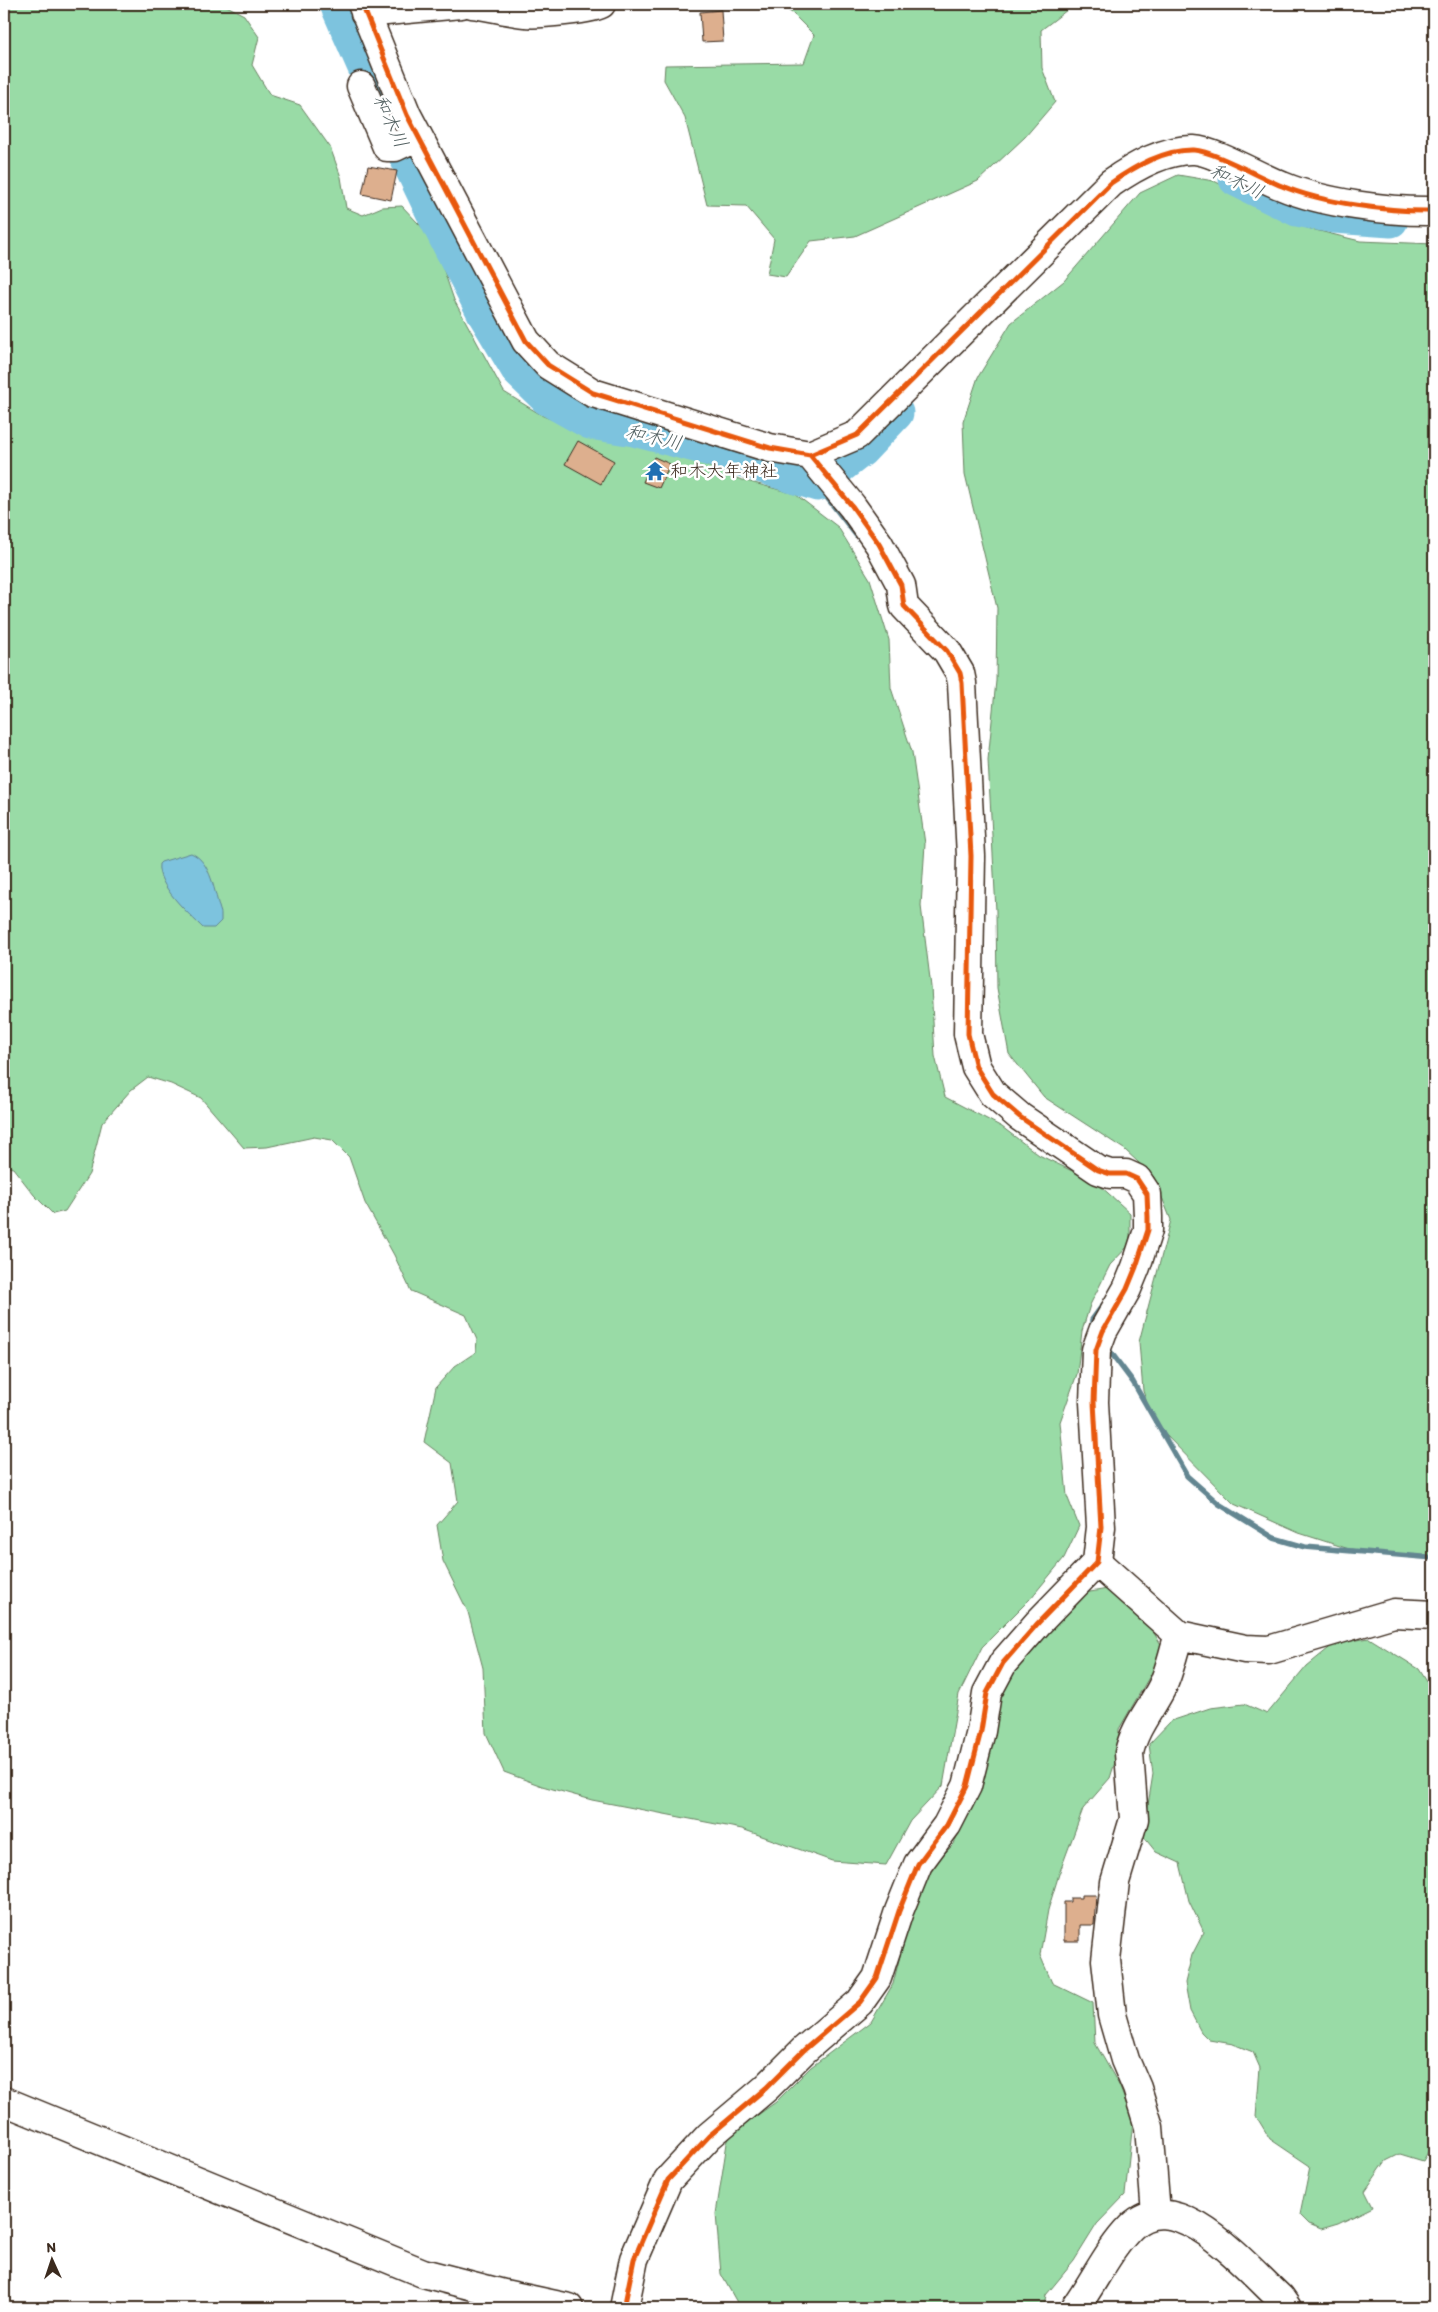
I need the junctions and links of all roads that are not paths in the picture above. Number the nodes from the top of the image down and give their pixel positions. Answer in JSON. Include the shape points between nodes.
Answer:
{"nodes":[{"id":1,"x":461,"y":4,"type":"edge"},
{"id":2,"x":472,"y":4,"type":"edge"},
{"id":3,"x":601,"y":4,"type":"edge"},
{"id":4,"x":363,"y":8,"type":"edge"},
{"id":5,"x":361,"y":86,"type":"dead end"},
{"id":6,"x":408,"y":140,"type":"junction"},
{"id":7,"x":1434,"y":211,"type":"edge"},
{"id":8,"x":814,"y":459,"type":"junction"},
{"id":9,"x":1097,"y":1562,"type":"junction"},
{"id":10,"x":1434,"y":1615,"type":"edge"},
{"id":11,"x":1179,"y":1635,"type":"junction"},
{"id":12,"x":4,"y":2101,"type":"edge"},
{"id":13,"x":1156,"y":2213,"type":"junction"},
{"id":14,"x":503,"y":2301,"type":"edge"},
{"id":15,"x":569,"y":2308,"type":"edge"},
{"id":16,"x":624,"y":2308,"type":"edge"},
{"id":17,"x":1075,"y":2308,"type":"edge"},
{"id":18,"x":1286,"y":2308,"type":"edge"}],
"edges":[{"from":1,"to":4,"type":"street"},
{"from":2,"to":3,"type":"street","via":[[526,14]]},
{"from":4,"to":6,"type":"street","via":[[407,115]]},
{"from":5,"to":6,"type":"street","via":[[387,147]]},
{"from":6,"to":8,"type":"street","via":[[526,341],[548,365],[593,393]]},
{"from":7,"to":8,"type":"street","via":[[1407,212],[1313,197],[1201,151],[1154,159],[1130,169],[1111,183],[857,435]]},
{"from":8,"to":9,"type":"street","via":[[879,544],[902,596],[947,650],[960,673],[971,856],[968,1034],[976,1067],[993,1094],[1020,1117],[1098,1170],[1137,1178],[1147,1194],[1148,1230],[1128,1289],[1100,1341],[1094,1402],[1101,1527]]},
{"from":9,"to":11,"type":"street"},
{"from":9,"to":16,"type":"street","via":[[1003,1664],[987,1692],[967,1786],[947,1825],[918,1864],[877,1978],[860,2002],[708,2136],[668,2180],[634,2259]]},
{"from":10,"to":11,"type":"street","via":[[1394,1613],[1269,1650],[1245,1649]]},
{"from":11,"to":13,"type":"street","via":[[1162,1686],[1144,1716],[1129,1753],[1134,1819],[1115,1882],[1106,1960],[1112,2015],[1149,2127]]},
{"from":12,"to":14,"type":"street","via":[[423,2273]]},
{"from":13,"to":17,"type":"street","via":[[1142,2218],[1125,2233]]},
{"from":13,"to":18,"type":"street","via":[[1170,2214],[1199,2226],[1280,2298]]},
{"from":14,"to":15,"type":"street"}]}
